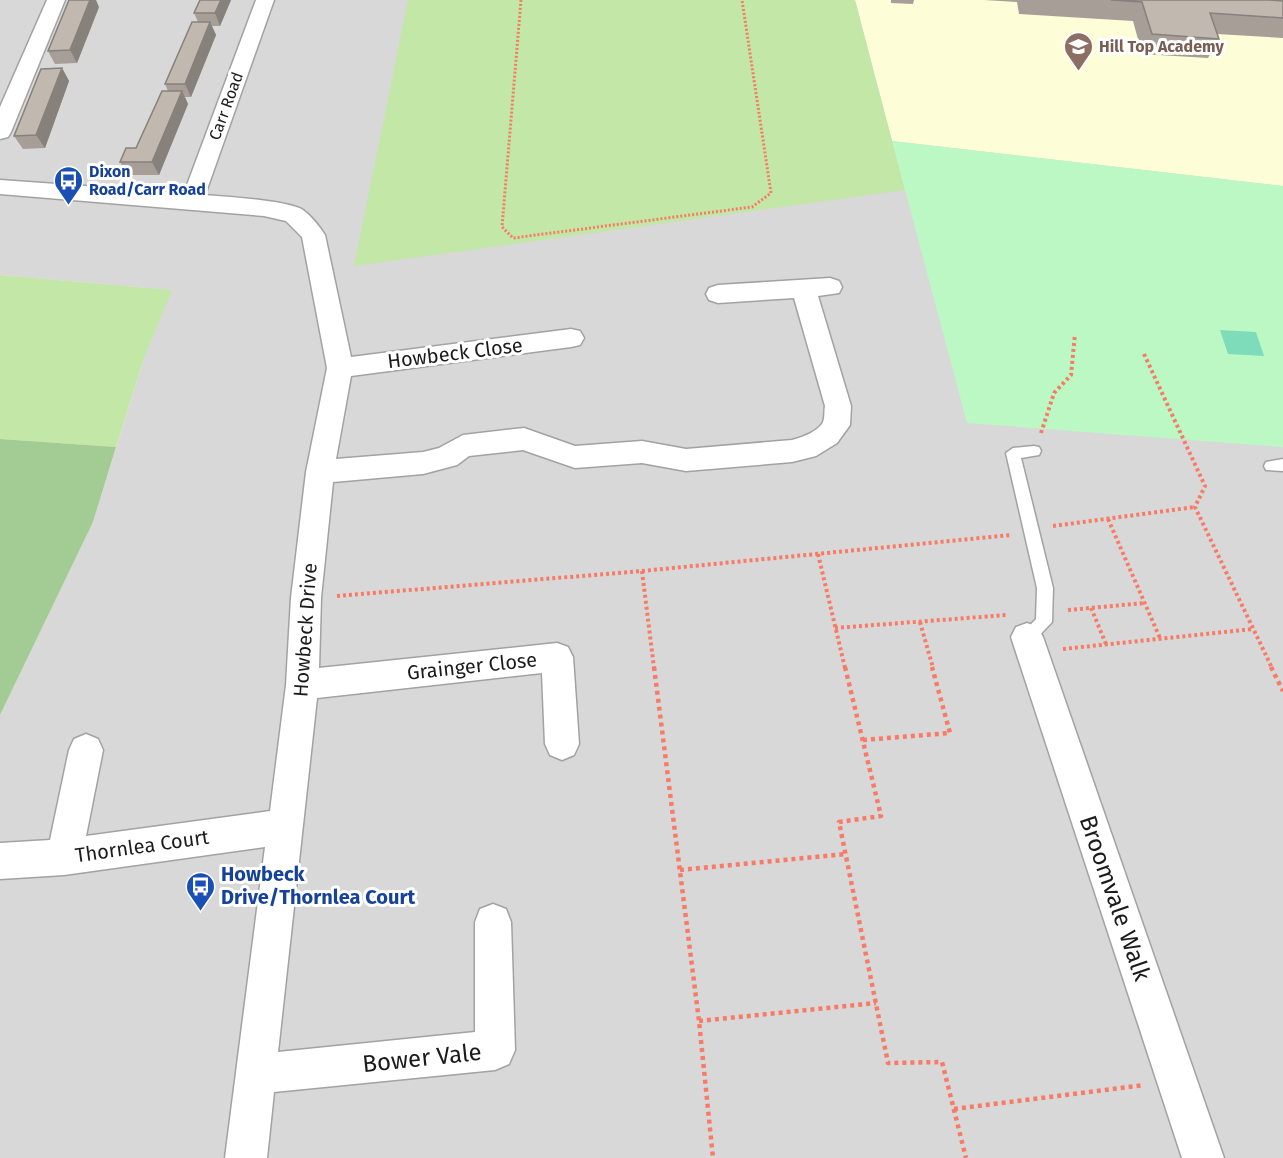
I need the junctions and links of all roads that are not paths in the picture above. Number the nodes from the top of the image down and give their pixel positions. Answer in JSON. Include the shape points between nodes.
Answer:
{"nodes":[{"id":1,"x":56,"y":0,"type":"edge"},
{"id":2,"x":265,"y":0,"type":"edge"},
{"id":3,"x":0,"y":132,"type":"edge"},
{"id":4,"x":0,"y":187,"type":"edge"},
{"id":5,"x":192,"y":201,"type":"junction"},
{"id":6,"x":717,"y":294,"type":"dead end"},
{"id":7,"x":570,"y":339,"type":"dead end"},
{"id":8,"x":340,"y":368,"type":"junction"},
{"id":9,"x":1034,"y":451,"type":"road end"},
{"id":10,"x":320,"y":472,"type":"junction"},
{"id":11,"x":1034,"y":634,"type":"joint"},
{"id":12,"x":302,"y":685,"type":"junction"},
{"id":13,"x":562,"y":744,"type":"dead end"},
{"id":14,"x":86,"y":750,"type":"dead end"},
{"id":15,"x":284,"y":827,"type":"junction"},
{"id":16,"x":64,"y":857,"type":"junction"},
{"id":17,"x":0,"y":861,"type":"edge"},
{"id":18,"x":493,"y":922,"type":"dead end"},
{"id":19,"x":257,"y":1074,"type":"junction"},
{"id":20,"x":246,"y":1158,"type":"edge"},
{"id":21,"x":1203,"y":1158,"type":"edge"}],
"edges":[{"from":1,"to":3,"type":"street"},
{"from":2,"to":5,"type":"street","name":"Carr Road"},
{"from":4,"to":5,"type":"street"},
{"from":5,"to":8,"type":"street","name":"Howbeck Drive","via":[[294,215],[313,235]]},
{"from":6,"to":10,"type":"street","via":[[817,288],[838,406],[836,425],[827,435],[806,448],[686,460],[642,452],[575,457],[524,439],[463,446],[447,457],[423,463]]},
{"from":7,"to":8,"type":"street","name":"Howbeck Close"},
{"from":8,"to":10,"type":"street","name":"Howbeck Drive"},
{"from":9,"to":11,"type":"lane","via":[[1013,453],[1045,588]]},
{"from":10,"to":12,"type":"street","name":"Howbeck Drive","via":[[306,598]]},
{"from":11,"to":21,"type":"street","name":"Broomvale Walk"},
{"from":12,"to":13,"type":"street","name":"Grainger Close","via":[[557,657]]},
{"from":12,"to":15,"type":"street","name":"Howbeck Drive"},
{"from":14,"to":16,"type":"street"},
{"from":15,"to":16,"type":"street","name":"Thornlea Court"},
{"from":15,"to":19,"type":"street","name":"Howbeck Drive"},
{"from":16,"to":17,"type":"street","name":"Thornlea Court"},
{"from":18,"to":19,"type":"street","name":"Bower Vale","via":[[495,1050]]},
{"from":19,"to":20,"type":"street","name":"Howbeck Drive"}]}
